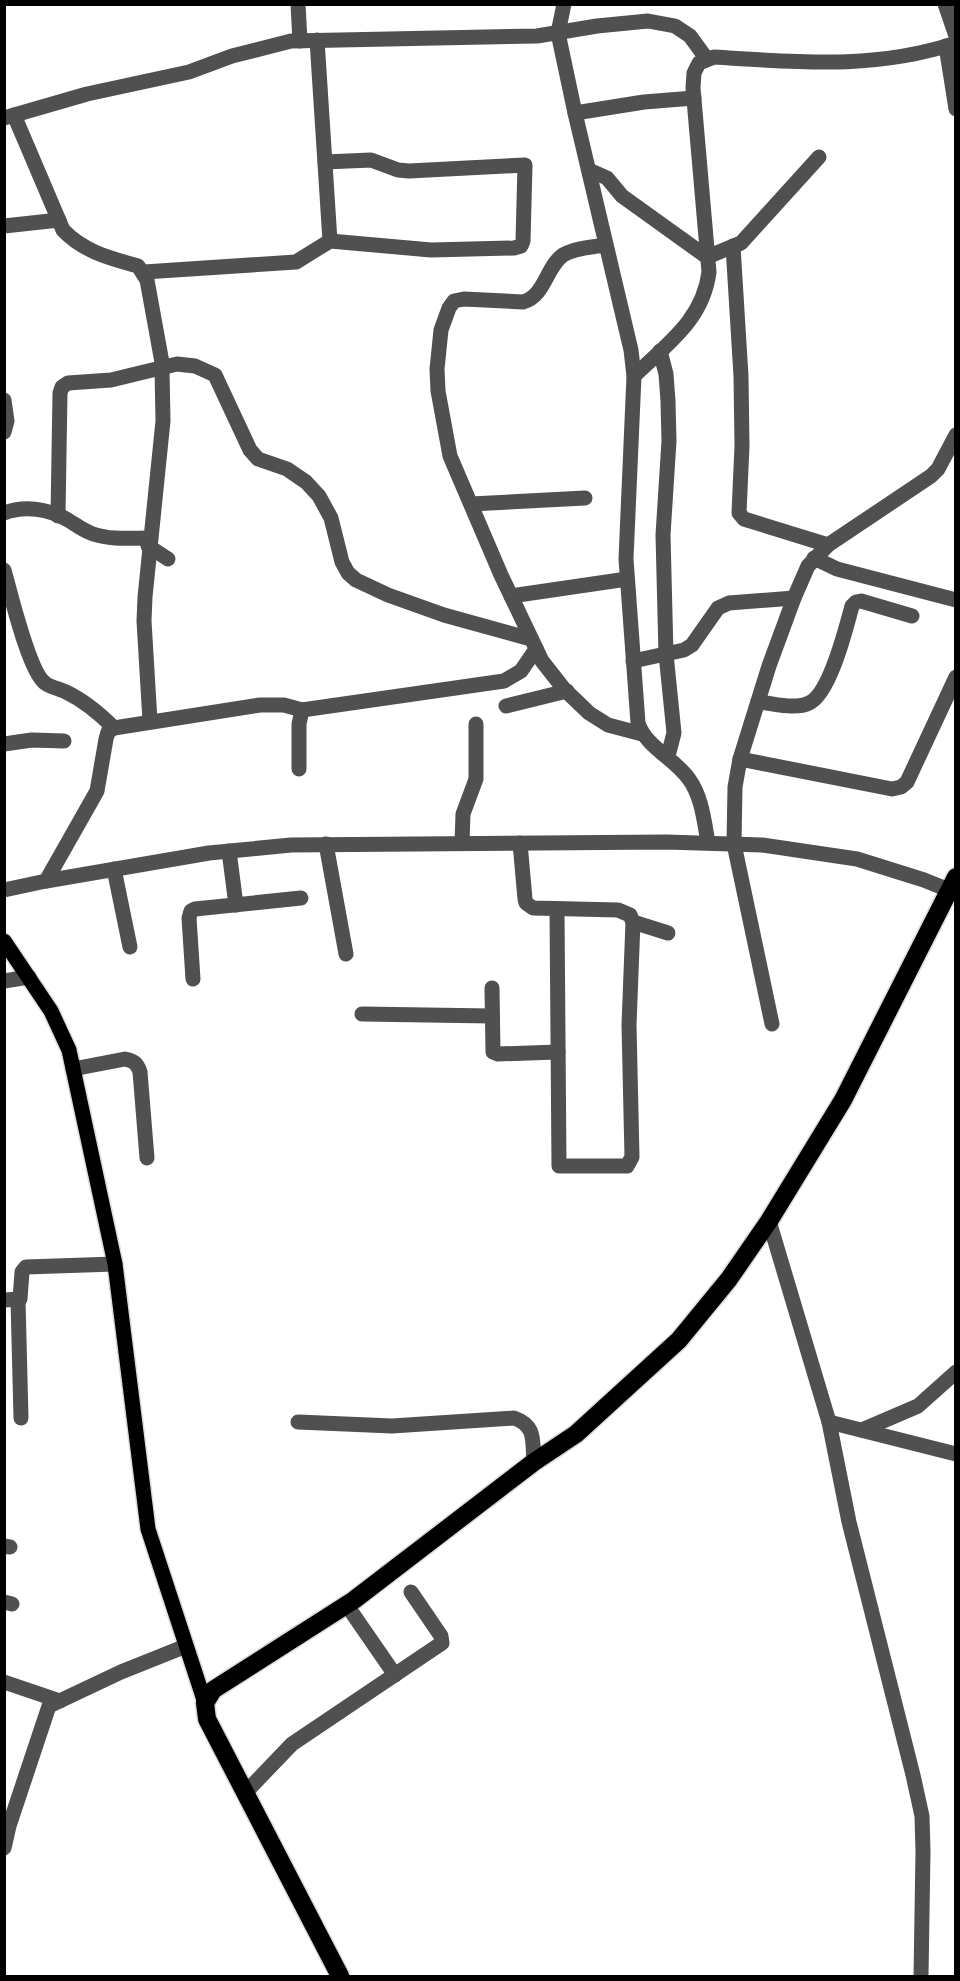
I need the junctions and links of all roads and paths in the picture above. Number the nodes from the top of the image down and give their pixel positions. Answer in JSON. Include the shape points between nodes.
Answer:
{"nodes":[{"id":1,"x":298,"y":4,"type":"edge"},
{"id":2,"x":564,"y":4,"type":"edge"},
{"id":3,"x":945,"y":4,"type":"edge"},
{"id":4,"x":558,"y":33,"type":"junction"},
{"id":5,"x":317,"y":40,"type":"junction"},
{"id":6,"x":300,"y":41,"type":"junction"},
{"id":7,"x":952,"y":41,"type":"edge"},
{"id":8,"x":706,"y":58,"type":"junction"},
{"id":9,"x":694,"y":98,"type":"junction"},
{"id":10,"x":956,"y":109,"type":"edge"},
{"id":11,"x":575,"y":113,"type":"junction"},
{"id":12,"x":9,"y":117,"type":"edge"},
{"id":13,"x":819,"y":157,"type":"dead end"},
{"id":14,"x":325,"y":162,"type":"junction"},
{"id":15,"x":589,"y":170,"type":"junction"},
{"id":16,"x":59,"y":220,"type":"junction"},
{"id":17,"x":4,"y":226,"type":"edge"},
{"id":18,"x":330,"y":241,"type":"junction"},
{"id":19,"x":605,"y":245,"type":"junction"},
{"id":20,"x":733,"y":246,"type":"junction"},
{"id":21,"x":707,"y":257,"type":"junction"},
{"id":22,"x":144,"y":272,"type":"junction"},
{"id":23,"x":660,"y":351,"type":"junction"},
{"id":24,"x":163,"y":369,"type":"junction"},
{"id":25,"x":634,"y":375,"type":"junction"},
{"id":26,"x":4,"y":400,"type":"edge"},
{"id":27,"x":4,"y":432,"type":"edge"},
{"id":28,"x":956,"y":435,"type":"edge"},
{"id":29,"x":585,"y":498,"type":"dead end"},
{"id":30,"x":471,"y":504,"type":"junction"},
{"id":31,"x":4,"y":513,"type":"edge"},
{"id":32,"x":58,"y":516,"type":"junction"},
{"id":33,"x":149,"y":542,"type":"junction"},
{"id":34,"x":828,"y":545,"type":"junction"},
{"id":35,"x":814,"y":558,"type":"junction"},
{"id":36,"x":168,"y":559,"type":"dead end"},
{"id":37,"x":4,"y":570,"type":"edge"},
{"id":38,"x":627,"y":579,"type":"junction"},
{"id":39,"x":511,"y":596,"type":"junction"},
{"id":40,"x":794,"y":598,"type":"junction"},
{"id":41,"x":956,"y":600,"type":"edge"},
{"id":42,"x":912,"y":616,"type":"dead end"},
{"id":43,"x":534,"y":644,"type":"junction"},
{"id":44,"x":666,"y":654,"type":"junction"},
{"id":45,"x":633,"y":661,"type":"junction"},
{"id":46,"x":956,"y":677,"type":"edge"},
{"id":47,"x":567,"y":691,"type":"junction"},
{"id":48,"x":758,"y":702,"type":"junction"},
{"id":49,"x":506,"y":706,"type":"dead end"},
{"id":50,"x":302,"y":710,"type":"junction"},
{"id":51,"x":150,"y":721,"type":"junction"},
{"id":52,"x":476,"y":724,"type":"dead end"},
{"id":53,"x":114,"y":728,"type":"junction"},
{"id":54,"x":642,"y":734,"type":"junction"},
{"id":55,"x":64,"y":741,"type":"dead end"},
{"id":56,"x":4,"y":744,"type":"edge"},
{"id":57,"x":668,"y":756,"type":"junction"},
{"id":58,"x":740,"y":759,"type":"junction"},
{"id":59,"x":299,"y":769,"type":"dead end"},
{"id":60,"x":708,"y":842,"type":"junction"},
{"id":61,"x":462,"y":843,"type":"junction"},
{"id":62,"x":520,"y":843,"type":"junction"},
{"id":63,"x":326,"y":844,"type":"junction"},
{"id":64,"x":734,"y":844,"type":"junction"},
{"id":65,"x":229,"y":851,"type":"junction"},
{"id":66,"x":114,"y":869,"type":"junction"},
{"id":67,"x":46,"y":881,"type":"junction"},
{"id":68,"x":953,"y":886,"type":"edge"},
{"id":69,"x":4,"y":890,"type":"edge"},
{"id":70,"x":301,"y":898,"type":"dead end"},
{"id":71,"x":236,"y":904,"type":"junction"},
{"id":72,"x":557,"y":909,"type":"junction"},
{"id":73,"x":633,"y":922,"type":"junction"},
{"id":74,"x":669,"y":933,"type":"dead end"},
{"id":75,"x":4,"y":941,"type":"edge"},
{"id":76,"x":130,"y":947,"type":"dead end"},
{"id":77,"x":346,"y":954,"type":"dead end"},
{"id":78,"x":29,"y":977,"type":"junction"},
{"id":79,"x":193,"y":979,"type":"dead end"},
{"id":80,"x":4,"y":981,"type":"edge"},
{"id":81,"x":492,"y":988,"type":"dead end"},
{"id":82,"x":362,"y":1014,"type":"dead end"},
{"id":83,"x":492,"y":1016,"type":"junction"},
{"id":84,"x":772,"y":1024,"type":"dead end"},
{"id":85,"x":558,"y":1052,"type":"junction"},
{"id":86,"x":73,"y":1069,"type":"junction"},
{"id":87,"x":147,"y":1158,"type":"dead end"},
{"id":88,"x":769,"y":1221,"type":"junction"},
{"id":89,"x":115,"y":1264,"type":"junction"},
{"id":90,"x":11,"y":1300,"type":"edge"},
{"id":91,"x":956,"y":1372,"type":"edge"},
{"id":92,"x":21,"y":1418,"type":"dead end"},
{"id":93,"x":298,"y":1422,"type":"dead end"},
{"id":94,"x":829,"y":1422,"type":"junction"},
{"id":95,"x":862,"y":1430,"type":"junction"},
{"id":96,"x":956,"y":1454,"type":"edge"},
{"id":97,"x":534,"y":1462,"type":"junction"},
{"id":98,"x":411,"y":1592,"type":"dead end"},
{"id":99,"x":346,"y":1604,"type":"junction"},
{"id":100,"x":186,"y":1646,"type":"junction"},
{"id":101,"x":395,"y":1675,"type":"junction"},
{"id":102,"x":4,"y":1682,"type":"edge"},
{"id":103,"x":60,"y":1701,"type":"junction"},
{"id":104,"x":205,"y":1703,"type":"junction"},
{"id":105,"x":245,"y":1793,"type":"junction"},
{"id":106,"x":7,"y":1826,"type":"edge"},
{"id":107,"x":4,"y":1848,"type":"edge"},
{"id":108,"x":340,"y":1977,"type":"edge"},
{"id":109,"x":921,"y":1977,"type":"edge"}],
"edges":[{"from":1,"to":6,"type":"street"},
{"from":2,"to":4,"type":"street"},
{"from":3,"to":7,"type":"street"},
{"from":4,"to":5,"type":"street"},
{"from":4,"to":8,"type":"street","via":[[648,21],[675,26],[690,36]]},
{"from":4,"to":11,"type":"street"},
{"from":5,"to":6,"type":"street"},
{"from":5,"to":14,"type":"street"},
{"from":6,"to":12,"type":"street","via":[[265,47],[189,72],[87,94]]},
{"from":7,"to":8,"type":"street","via":[[928,52],[884,60],[825,64]]},
{"from":7,"to":10,"type":"street"},
{"from":8,"to":9,"type":"street","via":[[694,73]]},
{"from":9,"to":11,"type":"street"},
{"from":9,"to":21,"type":"street"},
{"from":11,"to":15,"type":"street"},
{"from":12,"to":16,"type":"street"},
{"from":13,"to":20,"type":"street","via":[[747,237]]},
{"from":14,"to":18,"type":"street"},
{"from":14,"to":18,"type":"street","via":[[370,160],[409,171],[525,165],[521,246],[431,250]]},
{"from":15,"to":19,"type":"street"},
{"from":15,"to":21,"type":"street","via":[[607,178],[622,196]]},
{"from":16,"to":17,"type":"street"},
{"from":16,"to":22,"type":"street","via":[[75,243],[138,266]]},
{"from":18,"to":22,"type":"street","via":[[296,262]]},
{"from":19,"to":25,"type":"street"},
{"from":19,"to":30,"type":"street","via":[[561,257],[529,300],[464,299],[454,301],[449,308],[441,330],[438,391],[450,456]]},
{"from":20,"to":21,"type":"street"},
{"from":20,"to":34,"type":"street","via":[[741,376],[739,513],[744,519]]},
{"from":21,"to":23,"type":"street","via":[[707,288],[700,307]]},
{"from":22,"to":24,"type":"street"},
{"from":23,"to":25,"type":"street"},
{"from":23,"to":44,"type":"street","via":[[666,374],[669,421],[663,534]]},
{"from":24,"to":32,"type":"street","via":[[62,387]]},
{"from":24,"to":33,"type":"street","via":[[163,421]]},
{"from":24,"to":43,"type":"street","via":[[177,364],[195,366],[214,375],[250,450],[258,459],[287,469],[319,496],[331,518],[342,562],[356,580],[388,595]]},
{"from":25,"to":38,"type":"street"},
{"from":26,"to":27,"type":"street"},
{"from":28,"to":34,"type":"street","via":[[931,476]]},
{"from":29,"to":30,"type":"street"},
{"from":30,"to":39,"type":"street"},
{"from":31,"to":32,"type":"street","via":[[40,510]]},
{"from":32,"to":33,"type":"street","via":[[91,534]]},
{"from":33,"to":36,"type":"street"},
{"from":33,"to":51,"type":"street","via":[[144,621]]},
{"from":34,"to":35,"type":"street"},
{"from":35,"to":40,"type":"street"},
{"from":35,"to":41,"type":"street","via":[[837,569]]},
{"from":37,"to":53,"type":"street","via":[[36,672],[44,683],[87,704]]},
{"from":38,"to":39,"type":"street"},
{"from":38,"to":45,"type":"street"},
{"from":39,"to":43,"type":"street"},
{"from":40,"to":44,"type":"street","via":[[729,603],[718,608],[692,645]]},
{"from":40,"to":48,"type":"street"},
{"from":42,"to":48,"type":"street","via":[[856,602],[820,694],[801,706]]},
{"from":43,"to":47,"type":"street","via":[[542,661]]},
{"from":43,"to":50,"type":"street","via":[[521,670],[504,681]]},
{"from":44,"to":45,"type":"street"},
{"from":44,"to":57,"type":"street","via":[[674,733]]},
{"from":45,"to":54,"type":"street"},
{"from":46,"to":58,"type":"street","via":[[901,788]]},
{"from":47,"to":49,"type":"street"},
{"from":47,"to":54,"type":"street","via":[[608,725]]},
{"from":48,"to":58,"type":"street"},
{"from":50,"to":51,"type":"street","via":[[260,705]]},
{"from":50,"to":59,"type":"street"},
{"from":51,"to":53,"type":"street"},
{"from":52,"to":61,"type":"street","via":[[476,779],[463,814]]},
{"from":53,"to":67,"type":"street","via":[[106,739],[97,791]]},
{"from":54,"to":57,"type":"street"},
{"from":55,"to":56,"type":"street"},
{"from":57,"to":60,"type":"street","via":[[690,780],[702,809]]},
{"from":58,"to":64,"type":"street"},
{"from":60,"to":62,"type":"street"},
{"from":60,"to":64,"type":"street"},
{"from":61,"to":62,"type":"street"},
{"from":61,"to":63,"type":"street"},
{"from":62,"to":72,"type":"street","via":[[526,903],[533,909]]},
{"from":63,"to":65,"type":"street"},
{"from":63,"to":77,"type":"street"},
{"from":64,"to":68,"type":"street","via":[[857,859]]},
{"from":64,"to":84,"type":"street"},
{"from":65,"to":66,"type":"street"},
{"from":65,"to":71,"type":"street"},
{"from":66,"to":67,"type":"street"},
{"from":66,"to":76,"type":"street"},
{"from":67,"to":69,"type":"street"},
{"from":68,"to":88,"type":"highway","via":[[843,1100]]},
{"from":70,"to":71,"type":"street"},
{"from":71,"to":79,"type":"street","via":[[191,911]]},
{"from":72,"to":73,"type":"street","via":[[618,910],[630,915]]},
{"from":72,"to":85,"type":"street"},
{"from":73,"to":74,"type":"street"},
{"from":73,"to":85,"type":"street","via":[[629,1025],[632,1157],[627,1166],[559,1166]]},
{"from":75,"to":78,"type":"main road"},
{"from":78,"to":80,"type":"street"},
{"from":78,"to":86,"type":"main road","via":[[61,1030]]},
{"from":81,"to":83,"type":"street"},
{"from":82,"to":83,"type":"street"},
{"from":83,"to":85,"type":"street","via":[[496,1054]]},
{"from":86,"to":87,"type":"street","via":[[125,1059],[137,1064]]},
{"from":86,"to":89,"type":"main road"},
{"from":88,"to":94,"type":"street"},
{"from":88,"to":97,"type":"highway","via":[[679,1341],[576,1434]]},
{"from":89,"to":90,"type":"street","via":[[26,1267],[22,1272],[21,1297]]},
{"from":89,"to":100,"type":"main road","via":[[148,1529]]},
{"from":90,"to":92,"type":"street"},
{"from":91,"to":95,"type":"street","via":[[918,1406]]},
{"from":93,"to":97,"type":"street","via":[[392,1426],[514,1418],[525,1422],[531,1430]]},
{"from":94,"to":95,"type":"street"},
{"from":94,"to":109,"type":"street","via":[[849,1522],[922,1816]]},
{"from":95,"to":96,"type":"street"},
{"from":97,"to":99,"type":"highway"},
{"from":98,"to":101,"type":"street","via":[[442,1643]]},
{"from":99,"to":101,"type":"street"},
{"from":99,"to":104,"type":"highway","via":[[213,1690]]},
{"from":100,"to":103,"type":"street"},
{"from":100,"to":104,"type":"main road"},
{"from":101,"to":105,"type":"street","via":[[292,1744]]},
{"from":102,"to":103,"type":"street"},
{"from":103,"to":106,"type":"street","via":[[49,1706]]},
{"from":104,"to":105,"type":"highway","via":[[207,1719]]},
{"from":105,"to":108,"type":"highway"},
{"from":106,"to":107,"type":"street"}]}
